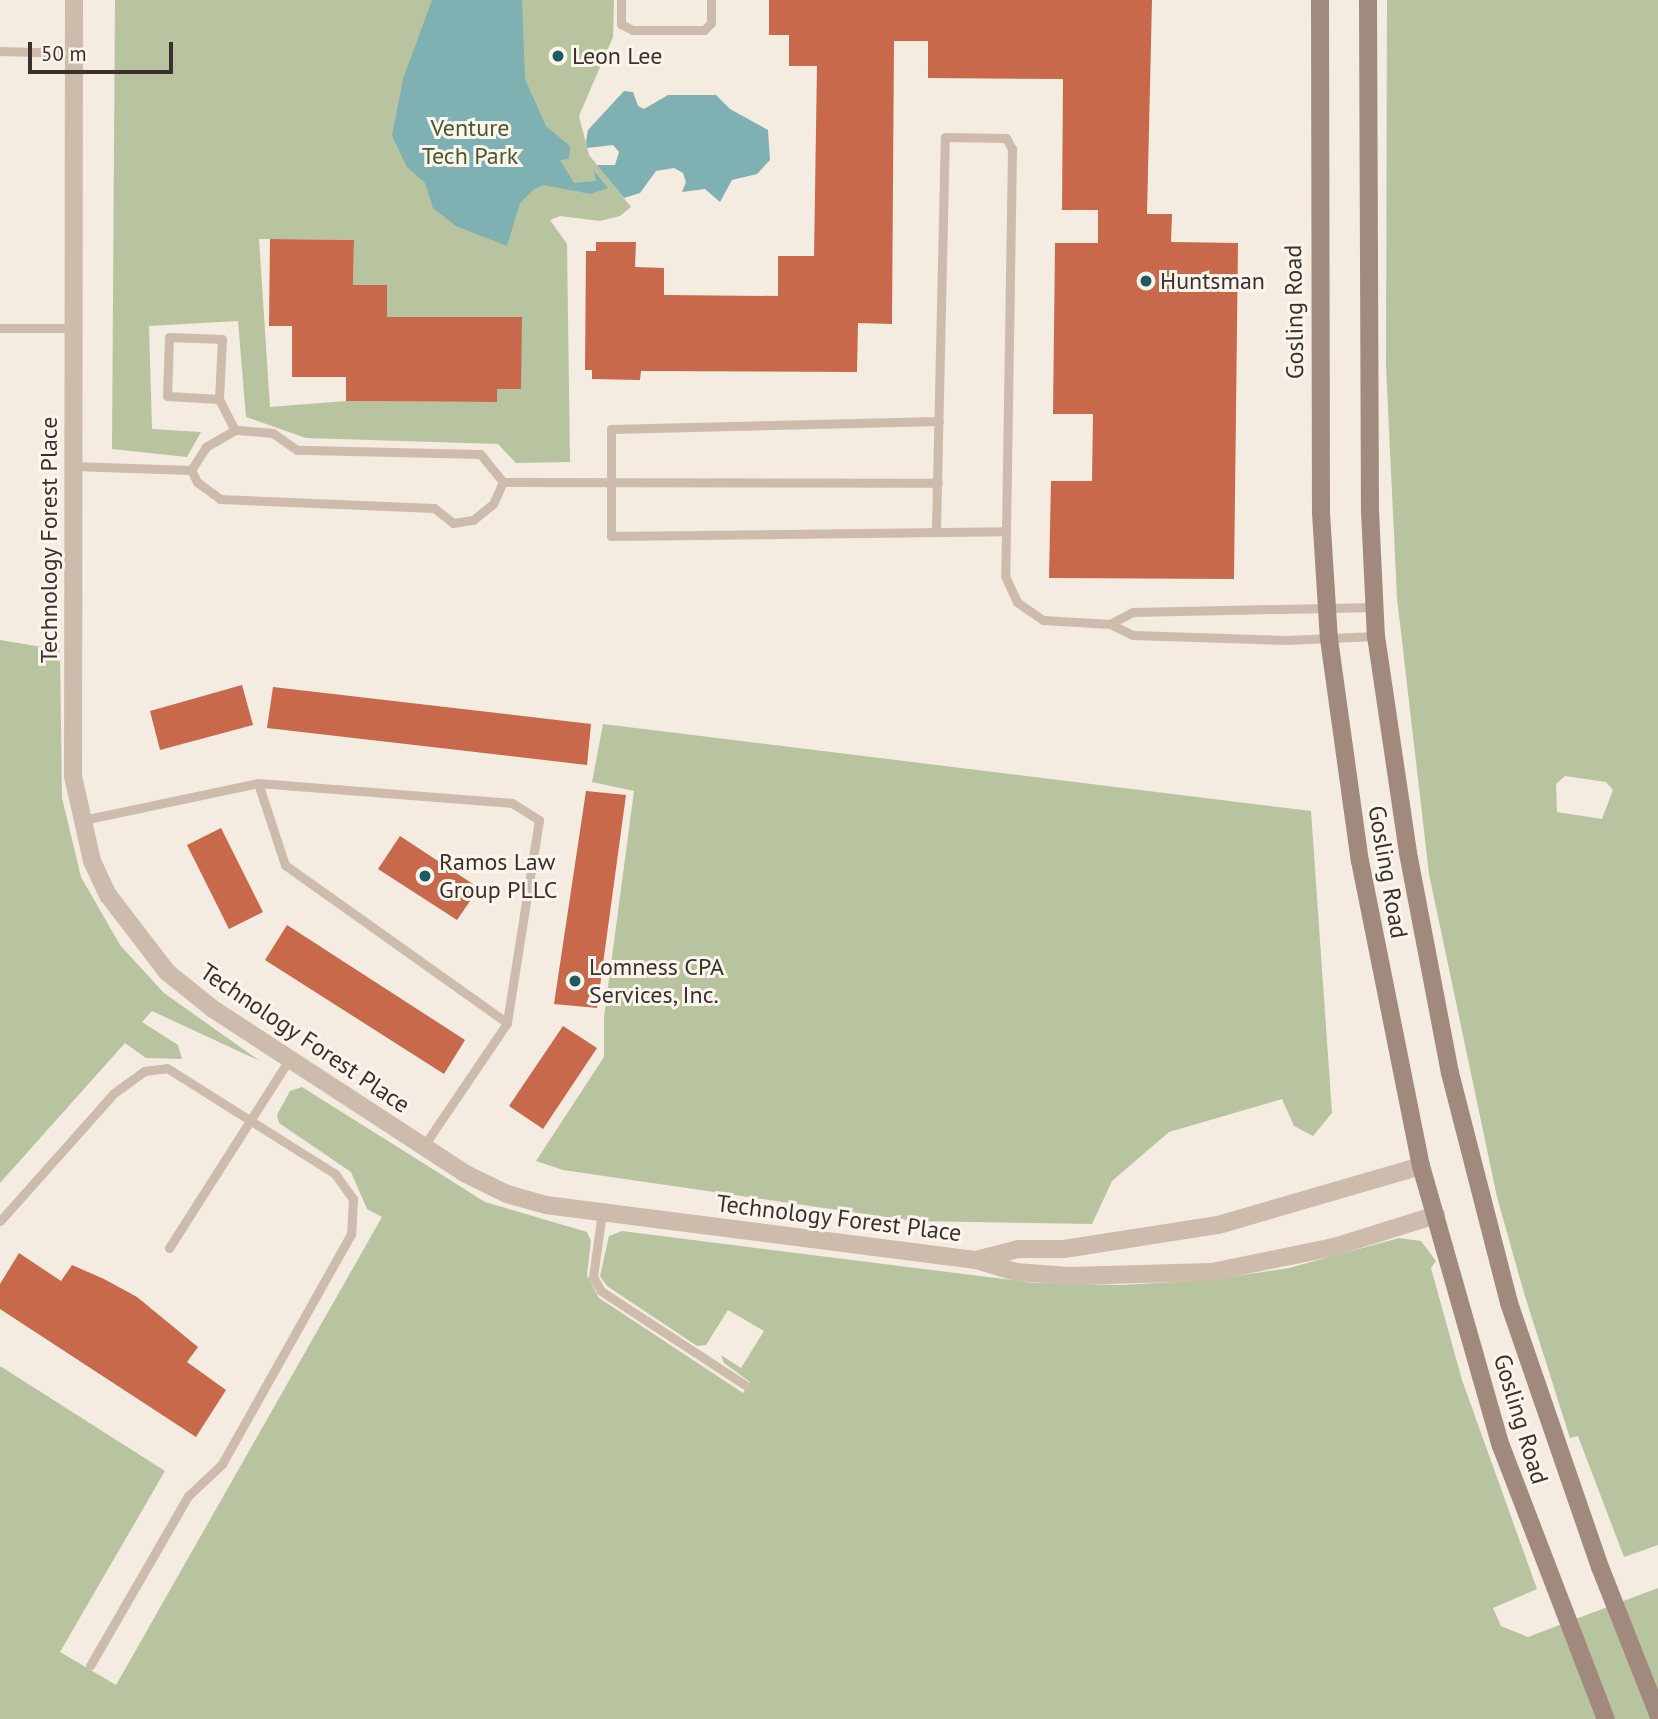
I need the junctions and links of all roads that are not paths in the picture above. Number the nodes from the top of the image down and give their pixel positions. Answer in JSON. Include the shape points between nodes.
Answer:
{"nodes":[{"id":1,"x":74,"y":0,"type":"edge"},
{"id":2,"x":621,"y":0,"type":"edge"},
{"id":3,"x":711,"y":0,"type":"edge"},
{"id":4,"x":1320,"y":0,"type":"edge"},
{"id":5,"x":1368,"y":0,"type":"edge"},
{"id":6,"x":1,"y":50,"type":"edge"},
{"id":7,"x":74,"y":53,"type":"junction"},
{"id":8,"x":0,"y":328,"type":"edge"},
{"id":9,"x":73,"y":328,"type":"junction"},
{"id":10,"x":219,"y":400,"type":"junction"},
{"id":11,"x":940,"y":421,"type":"junction"},
{"id":12,"x":235,"y":430,"type":"junction"},
{"id":13,"x":73,"y":466,"type":"junction"},
{"id":14,"x":191,"y":470,"type":"junction"},
{"id":15,"x":611,"y":480,"type":"junction"},
{"id":16,"x":503,"y":482,"type":"junction"},
{"id":17,"x":938,"y":483,"type":"junction"},
{"id":18,"x":936,"y":528,"type":"junction"},
{"id":19,"x":1006,"y":531,"type":"junction"},
{"id":20,"x":1375,"y":607,"type":"junction"},
{"id":21,"x":1327,"y":611,"type":"junction"},
{"id":22,"x":1110,"y":624,"type":"junction"},
{"id":23,"x":1376,"y":636,"type":"junction"},
{"id":24,"x":1329,"y":639,"type":"junction"},
{"id":25,"x":258,"y":783,"type":"junction"},
{"id":26,"x":83,"y":820,"type":"junction"},
{"id":27,"x":507,"y":1023,"type":"junction"},
{"id":28,"x":290,"y":1058,"type":"junction"},
{"id":29,"x":252,"y":1119,"type":"junction"},
{"id":30,"x":424,"y":1147,"type":"junction"},
{"id":31,"x":1421,"y":1166,"type":"junction"},
{"id":32,"x":602,"y":1212,"type":"junction"},
{"id":33,"x":1436,"y":1215,"type":"junction"},
{"id":34,"x":0,"y":1221,"type":"edge"},
{"id":35,"x":169,"y":1248,"type":"dead end"},
{"id":36,"x":976,"y":1260,"type":"junction"},
{"id":37,"x":745,"y":1385,"type":"dead end"},
{"id":38,"x":90,"y":1666,"type":"dead end"},
{"id":39,"x":1658,"y":1714,"type":"edge"},
{"id":40,"x":1606,"y":1719,"type":"edge"}],
"edges":[{"from":1,"to":7,"type":"street","name":"Technology Forest Place"},
{"from":2,"to":3,"type":"lane","via":[[621,24],[633,30],[704,30],[710,23]]},
{"from":4,"to":21,"type":"main road","name":"Gosling Road","via":[[1318,252],[1321,513]]},
{"from":5,"to":20,"type":"main road","name":"Gosling Road","via":[[1366,210]]},
{"from":6,"to":7,"type":"lane"},
{"from":7,"to":9,"type":"street","name":"Technology Forest Place"},
{"from":8,"to":9,"type":"lane"},
{"from":9,"to":13,"type":"street","name":"Technology Forest Place"},
{"from":10,"to":10,"type":"lane","via":[[167,396],[169,337],[222,339]]},
{"from":10,"to":12,"type":"lane"},
{"from":11,"to":15,"type":"lane","via":[[611,429]]},
{"from":11,"to":17,"type":"lane"},
{"from":11,"to":19,"type":"lane","via":[[945,137],[1006,138],[1012,149]]},
{"from":12,"to":14,"type":"lane","via":[[206,447]]},
{"from":12,"to":16,"type":"lane","via":[[273,433],[297,450],[480,454]]},
{"from":13,"to":14,"type":"lane"},
{"from":13,"to":26,"type":"street","name":"Technology Forest Place","via":[[73,776]]},
{"from":14,"to":16,"type":"lane","via":[[197,482],[220,499],[434,508],[453,523],[473,520],[492,504]]},
{"from":15,"to":16,"type":"lane"},
{"from":15,"to":17,"type":"lane"},
{"from":15,"to":18,"type":"lane","via":[[611,536]]},
{"from":17,"to":18,"type":"lane"},
{"from":18,"to":19,"type":"lane"},
{"from":19,"to":22,"type":"lane","via":[[1005,576],[1017,602],[1043,620]]},
{"from":20,"to":21,"type":"lane"},
{"from":20,"to":23,"type":"main road","name":"Gosling Road"},
{"from":21,"to":22,"type":"lane","via":[[1133,612]]},
{"from":21,"to":24,"type":"main road","name":"Gosling Road"},
{"from":22,"to":24,"type":"lane","via":[[1133,635]]},
{"from":23,"to":24,"type":"lane"},
{"from":23,"to":39,"type":"main road","name":"Gosling Road","via":[[1408,853],[1480,1199],[1509,1303],[1600,1567]]},
{"from":24,"to":31,"type":"main road","name":"Gosling Road","via":[[1360,861]]},
{"from":25,"to":26,"type":"lane"},
{"from":25,"to":27,"type":"lane","via":[[285,865]]},
{"from":25,"to":27,"type":"lane","via":[[512,803],[539,820]]},
{"from":26,"to":28,"type":"street","name":"Technology Forest Place","via":[[92,861],[107,895],[137,939],[167,972],[213,1009]]},
{"from":27,"to":30,"type":"lane"},
{"from":28,"to":29,"type":"lane"},
{"from":28,"to":30,"type":"street","name":"Technology Forest Place"},
{"from":29,"to":34,"type":"lane","via":[[167,1068],[144,1070],[114,1093]]},
{"from":29,"to":35,"type":"lane"},
{"from":29,"to":38,"type":"lane","via":[[335,1174],[353,1199],[351,1234],[222,1464],[188,1496]]},
{"from":30,"to":32,"type":"street","name":"Technology Forest Place","via":[[507,1194],[546,1205]]},
{"from":31,"to":33,"type":"main road","name":"Gosling Road"},
{"from":31,"to":36,"type":"street","name":"Technology Forest Place","via":[[1218,1225],[1064,1249],[1018,1250]]},
{"from":32,"to":36,"type":"street","name":"Technology Forest Place"},
{"from":32,"to":37,"type":"lane","via":[[593,1277],[601,1291]]},
{"from":33,"to":36,"type":"street","name":"Technology Forest Place","via":[[1334,1247],[1212,1272],[1069,1276],[1016,1272]]},
{"from":33,"to":40,"type":"main road","name":"Gosling Road","via":[[1500,1446]]}]}
